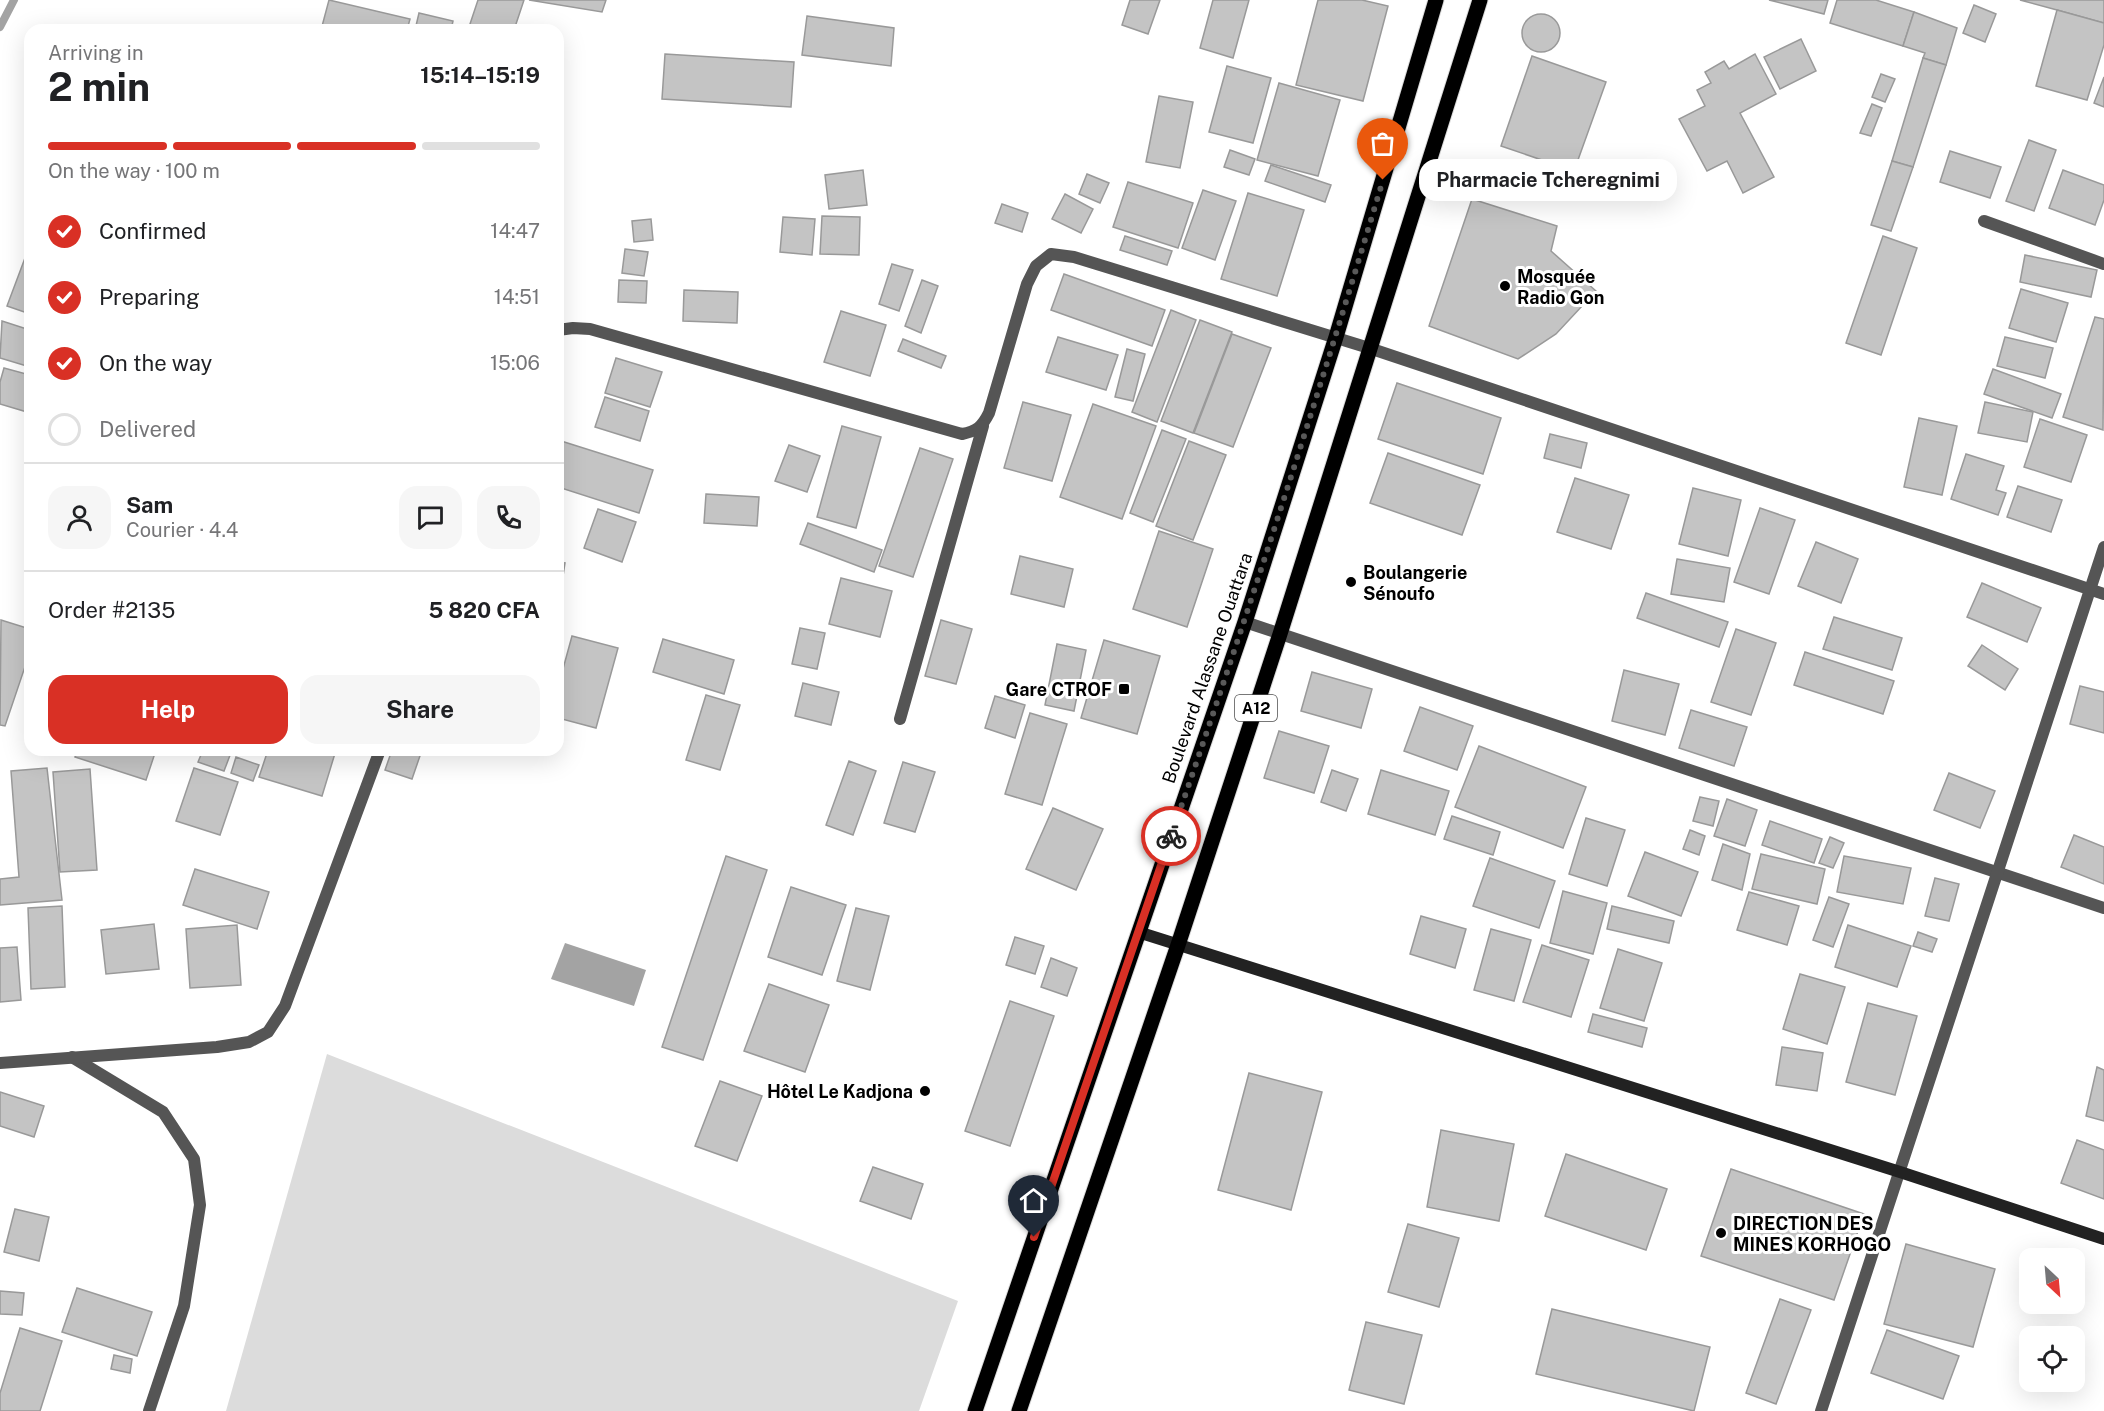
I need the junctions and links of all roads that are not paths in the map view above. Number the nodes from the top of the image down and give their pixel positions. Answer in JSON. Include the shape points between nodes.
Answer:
{"nodes":[{"id":1,"x":1436,"y":0,"type":"edge"},
{"id":2,"x":1480,"y":0,"type":"edge"},
{"id":3,"x":1984,"y":220,"type":"dead end"},
{"id":4,"x":2104,"y":264,"type":"edge"},
{"id":5,"x":564,"y":329,"type":"edge"},
{"id":6,"x":1336,"y":337,"type":"junction"},
{"id":7,"x":1369,"y":348,"type":"junction"},
{"id":8,"x":983,"y":426,"type":"junction"},
{"id":9,"x":2104,"y":547,"type":"edge"},
{"id":10,"x":2090,"y":590,"type":"junction"},
{"id":11,"x":2104,"y":594,"type":"edge"},
{"id":12,"x":1245,"y":622,"type":"junction"},
{"id":13,"x":1280,"y":633,"type":"junction"},
{"id":14,"x":900,"y":719,"type":"dead end"},
{"id":15,"x":378,"y":756,"type":"edge"},
{"id":16,"x":1998,"y":874,"type":"junction"},
{"id":17,"x":2104,"y":908,"type":"edge"},
{"id":18,"x":1138,"y":932,"type":"junction"},
{"id":19,"x":1178,"y":945,"type":"junction"},
{"id":20,"x":72,"y":1057,"type":"junction"},
{"id":21,"x":0,"y":1063,"type":"edge"},
{"id":22,"x":1900,"y":1173,"type":"junction"},
{"id":23,"x":2104,"y":1239,"type":"edge"},
{"id":24,"x":149,"y":1411,"type":"edge"},
{"id":25,"x":975,"y":1411,"type":"edge"},
{"id":26,"x":1019,"y":1411,"type":"edge"},
{"id":27,"x":1821,"y":1411,"type":"edge"}],
"edges":[{"from":1,"to":6,"type":"main road","name":"Boulevard Alassane Ouattara","number":"A12"},
{"from":2,"to":7,"type":"main road","number":"A12"},
{"from":3,"to":4,"type":"street"},
{"from":5,"to":8,"type":"street","via":[[590,329],[962,434]]},
{"from":6,"to":7,"type":"street"},
{"from":6,"to":8,"type":"street","via":[[1074,257],[1052,254],[1036,266],[1028,284]]},
{"from":6,"to":12,"type":"main road","name":"Boulevard Alassane Ouattara","number":"A12"},
{"from":7,"to":10,"type":"street"},
{"from":7,"to":13,"type":"main road","number":"A12"},
{"from":8,"to":14,"type":"street"},
{"from":9,"to":10,"type":"street"},
{"from":10,"to":11,"type":"street"},
{"from":10,"to":16,"type":"street"},
{"from":12,"to":13,"type":"street"},
{"from":12,"to":18,"type":"main road","name":"Boulevard Alassane Ouattara","number":"A12"},
{"from":13,"to":16,"type":"street"},
{"from":13,"to":19,"type":"main road","number":"A12"},
{"from":15,"to":20,"type":"street","via":[[285,1006],[268,1032],[249,1042],[217,1047]]},
{"from":16,"to":17,"type":"street"},
{"from":16,"to":22,"type":"street"},
{"from":18,"to":19,"type":"street"},
{"from":18,"to":25,"type":"main road","name":"Boulevard Alassane Ouattara","number":"A12"},
{"from":19,"to":22,"type":"street"},
{"from":19,"to":26,"type":"main road","number":"A12"},
{"from":20,"to":21,"type":"street"},
{"from":20,"to":24,"type":"street","via":[[163,1112],[194,1159],[200,1205],[184,1306]]},
{"from":22,"to":23,"type":"street"},
{"from":22,"to":27,"type":"street"}]}
